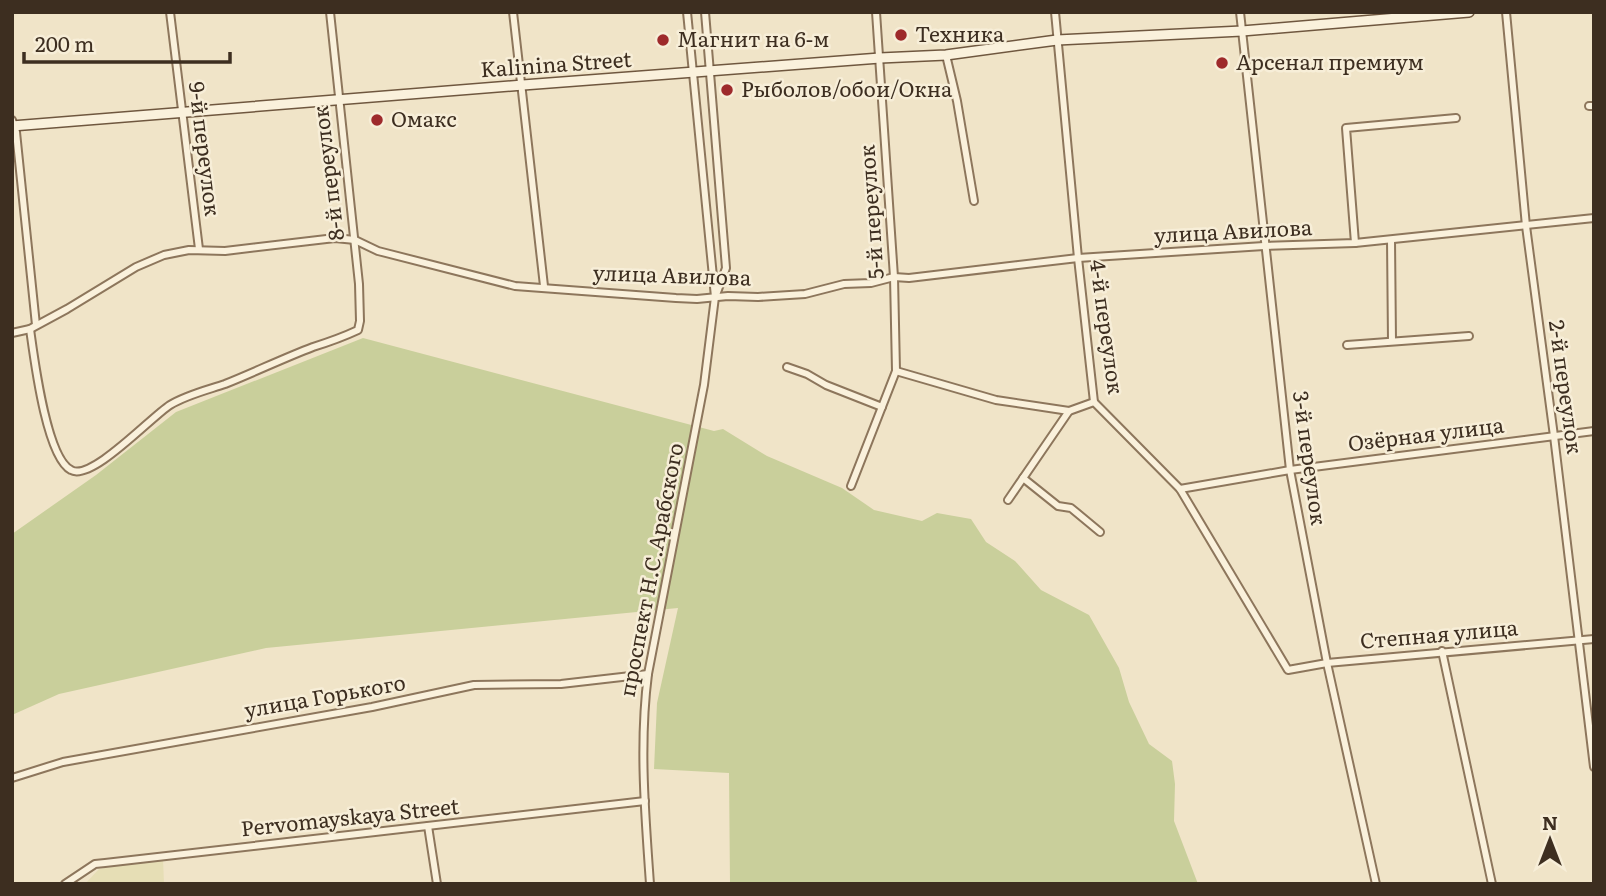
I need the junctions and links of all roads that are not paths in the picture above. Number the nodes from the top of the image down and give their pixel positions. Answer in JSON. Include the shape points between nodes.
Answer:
{"nodes":[{"id":1,"x":170,"y":12,"type":"edge"},
{"id":2,"x":330,"y":12,"type":"edge"},
{"id":3,"x":513,"y":12,"type":"edge"},
{"id":4,"x":687,"y":12,"type":"edge"},
{"id":5,"x":705,"y":12,"type":"edge"},
{"id":6,"x":876,"y":12,"type":"edge"},
{"id":7,"x":1055,"y":12,"type":"edge"},
{"id":8,"x":1240,"y":12,"type":"edge"},
{"id":9,"x":1469,"y":12,"type":"edge"},
{"id":10,"x":1506,"y":12,"type":"edge"},
{"id":11,"x":1353,"y":17,"type":"edge"},
{"id":12,"x":1242,"y":31,"type":"junction"},
{"id":13,"x":1057,"y":40,"type":"junction"},
{"id":14,"x":946,"y":55,"type":"junction"},
{"id":15,"x":880,"y":58,"type":"junction"},
{"id":16,"x":710,"y":71,"type":"junction"},
{"id":17,"x":692,"y":73,"type":"junction"},
{"id":18,"x":523,"y":85,"type":"junction"},
{"id":19,"x":338,"y":100,"type":"junction"},
{"id":20,"x":181,"y":114,"type":"junction"},
{"id":21,"x":1456,"y":118,"type":"dead end"},
{"id":22,"x":12,"y":120,"type":"edge"},
{"id":23,"x":13,"y":126,"type":"edge"},
{"id":24,"x":974,"y":201,"type":"dead end"},
{"id":25,"x":1594,"y":218,"type":"edge"},
{"id":26,"x":1526,"y":226,"type":"junction"},
{"id":27,"x":355,"y":240,"type":"junction"},
{"id":28,"x":1391,"y":240,"type":"junction"},
{"id":29,"x":1355,"y":243,"type":"junction"},
{"id":30,"x":1264,"y":246,"type":"junction"},
{"id":31,"x":199,"y":249,"type":"junction"},
{"id":32,"x":1078,"y":258,"type":"junction"},
{"id":33,"x":894,"y":277,"type":"junction"},
{"id":34,"x":544,"y":286,"type":"junction"},
{"id":35,"x":715,"y":297,"type":"junction"},
{"id":36,"x":33,"y":327,"type":"junction"},
{"id":37,"x":12,"y":333,"type":"edge"},
{"id":38,"x":1469,"y":336,"type":"dead end"},
{"id":39,"x":1391,"y":341,"type":"junction"},
{"id":40,"x":1347,"y":345,"type":"dead end"},
{"id":41,"x":787,"y":367,"type":"dead end"},
{"id":42,"x":896,"y":372,"type":"junction"},
{"id":43,"x":1094,"y":402,"type":"junction"},
{"id":44,"x":882,"y":407,"type":"junction"},
{"id":45,"x":1069,"y":411,"type":"junction"},
{"id":46,"x":1594,"y":431,"type":"edge"},
{"id":47,"x":1554,"y":436,"type":"junction"},
{"id":48,"x":1290,"y":470,"type":"junction"},
{"id":49,"x":1023,"y":478,"type":"junction"},
{"id":50,"x":851,"y":486,"type":"dead end"},
{"id":51,"x":1180,"y":489,"type":"junction"},
{"id":52,"x":1008,"y":500,"type":"dead end"},
{"id":53,"x":1100,"y":532,"type":"dead end"},
{"id":54,"x":1594,"y":639,"type":"edge"},
{"id":55,"x":1579,"y":640,"type":"junction"},
{"id":56,"x":1442,"y":651,"type":"junction"},
{"id":57,"x":1327,"y":663,"type":"junction"},
{"id":58,"x":1288,"y":670,"type":"joint"},
{"id":59,"x":648,"y":674,"type":"junction"},
{"id":60,"x":1594,"y":767,"type":"edge"},
{"id":61,"x":12,"y":778,"type":"edge"},
{"id":62,"x":645,"y":802,"type":"junction"},
{"id":63,"x":428,"y":826,"type":"junction"},
{"id":64,"x":65,"y":884,"type":"edge"},
{"id":65,"x":437,"y":884,"type":"edge"},
{"id":66,"x":650,"y":884,"type":"edge"},
{"id":67,"x":1376,"y":884,"type":"edge"},
{"id":68,"x":1492,"y":884,"type":"edge"}],
"edges":[{"from":1,"to":20,"type":"street","name":"9-й переулок"},
{"from":2,"to":19,"type":"street","name":"8-й переулок"},
{"from":3,"to":18,"type":"street"},
{"from":4,"to":17,"type":"street"},
{"from":5,"to":16,"type":"street"},
{"from":6,"to":15,"type":"street","name":"5-й переулок"},
{"from":7,"to":13,"type":"street","name":"4-й переулок"},
{"from":8,"to":12,"type":"street","name":"3-й переулок"},
{"from":9,"to":11,"type":"main road","name":"Kalinina Street"},
{"from":10,"to":26,"type":"street","name":"2-й переулок"},
{"from":11,"to":12,"type":"main road","name":"Kalinina Street"},
{"from":12,"to":13,"type":"main road","name":"Kalinina Street"},
{"from":12,"to":30,"type":"street","name":"3-й переулок"},
{"from":13,"to":14,"type":"main road","name":"Kalinina Street"},
{"from":13,"to":32,"type":"street","name":"4-й переулок"},
{"from":14,"to":15,"type":"main road","name":"Kalinina Street"},
{"from":14,"to":24,"type":"street"},
{"from":15,"to":16,"type":"main road","name":"Kalinina Street"},
{"from":15,"to":33,"type":"street","name":"5-й переулок"},
{"from":16,"to":17,"type":"main road","name":"Kalinina Street"},
{"from":16,"to":35,"type":"street","via":[[726,268]]},
{"from":17,"to":18,"type":"main road","name":"Kalinina Street"},
{"from":17,"to":35,"type":"street"},
{"from":18,"to":19,"type":"main road","name":"Kalinina Street"},
{"from":18,"to":34,"type":"street"},
{"from":19,"to":20,"type":"main road","name":"Kalinina Street"},
{"from":19,"to":27,"type":"street","name":"8-й переулок"},
{"from":20,"to":23,"type":"main road","name":"Kalinina Street"},
{"from":20,"to":31,"type":"street","name":"9-й переулок"},
{"from":21,"to":29,"type":"street","via":[[1346,128]]},
{"from":22,"to":23,"type":"street"},
{"from":23,"to":36,"type":"street"},
{"from":25,"to":26,"type":"street","name":"улица Авилова"},
{"from":26,"to":28,"type":"street","name":"улица Авилова"},
{"from":26,"to":47,"type":"street","name":"2-й переулок"},
{"from":27,"to":31,"type":"street","name":"улица Авилова"},
{"from":27,"to":34,"type":"street","name":"улица Авилова","via":[[378,251],[477,277],[515,286]]},
{"from":27,"to":36,"type":"street","name":"8-й переулок","via":[[358,330],[171,404],[86,471],[70,470],[44,419]]},
{"from":28,"to":29,"type":"street","name":"улица Авилова"},
{"from":28,"to":39,"type":"street"},
{"from":29,"to":30,"type":"street","name":"улица Авилова"},
{"from":30,"to":32,"type":"street","name":"улица Авилова"},
{"from":30,"to":48,"type":"street","name":"3-й переулок"},
{"from":31,"to":36,"type":"street","name":"улица Авилова","via":[[164,255],[136,267]]},
{"from":32,"to":33,"type":"street","name":"улица Авилова"},
{"from":32,"to":43,"type":"street","name":"4-й переулок"},
{"from":33,"to":35,"type":"street","name":"улица Авилова","via":[[805,294]]},
{"from":33,"to":42,"type":"street","name":"5-й переулок"},
{"from":34,"to":35,"type":"street","name":"улица Авилова","via":[[676,298]]},
{"from":35,"to":59,"type":"street","name":"проспект Н.С.Арабского","via":[[705,385]]},
{"from":36,"to":37,"type":"street","name":"улица Авилова"},
{"from":38,"to":39,"type":"street"},
{"from":39,"to":40,"type":"street"},
{"from":41,"to":44,"type":"street"},
{"from":42,"to":44,"type":"street","name":"5-й переулок"},
{"from":42,"to":45,"type":"street","via":[[996,400]]},
{"from":43,"to":45,"type":"street"},
{"from":43,"to":51,"type":"street","name":"4-й переулок"},
{"from":44,"to":50,"type":"street","name":"5-й переулок"},
{"from":45,"to":49,"type":"street"},
{"from":46,"to":47,"type":"street","name":"Озёрная улица"},
{"from":47,"to":48,"type":"street","name":"Озёрная улица"},
{"from":47,"to":55,"type":"street","name":"2-й переулок"},
{"from":48,"to":51,"type":"street","name":"Озёрная улица"},
{"from":48,"to":57,"type":"street","name":"3-й переулок"},
{"from":49,"to":52,"type":"street"},
{"from":49,"to":53,"type":"street"},
{"from":51,"to":58,"type":"street","name":"4-й переулок"},
{"from":54,"to":55,"type":"street","name":"Степная улица"},
{"from":55,"to":56,"type":"street","name":"Степная улица"},
{"from":55,"to":60,"type":"street","name":"2-й переулок"},
{"from":56,"to":57,"type":"street","name":"Степная улица"},
{"from":56,"to":68,"type":"street"},
{"from":57,"to":58,"type":"street","name":"Степная улица"},
{"from":57,"to":67,"type":"street","name":"3-й переулок"},
{"from":59,"to":61,"type":"street","name":"улица Горького","via":[[561,684],[474,685],[63,762]]},
{"from":59,"to":62,"type":"street","name":"проспект Н.С.Арабского","via":[[643,711]]},
{"from":62,"to":63,"type":"street","name":"Pervomayskaya Street"},
{"from":62,"to":66,"type":"street","name":"проспект Н.С.Арабского"},
{"from":63,"to":64,"type":"street","name":"Pervomayskaya Street","via":[[95,864]]},
{"from":63,"to":65,"type":"street"}]}
